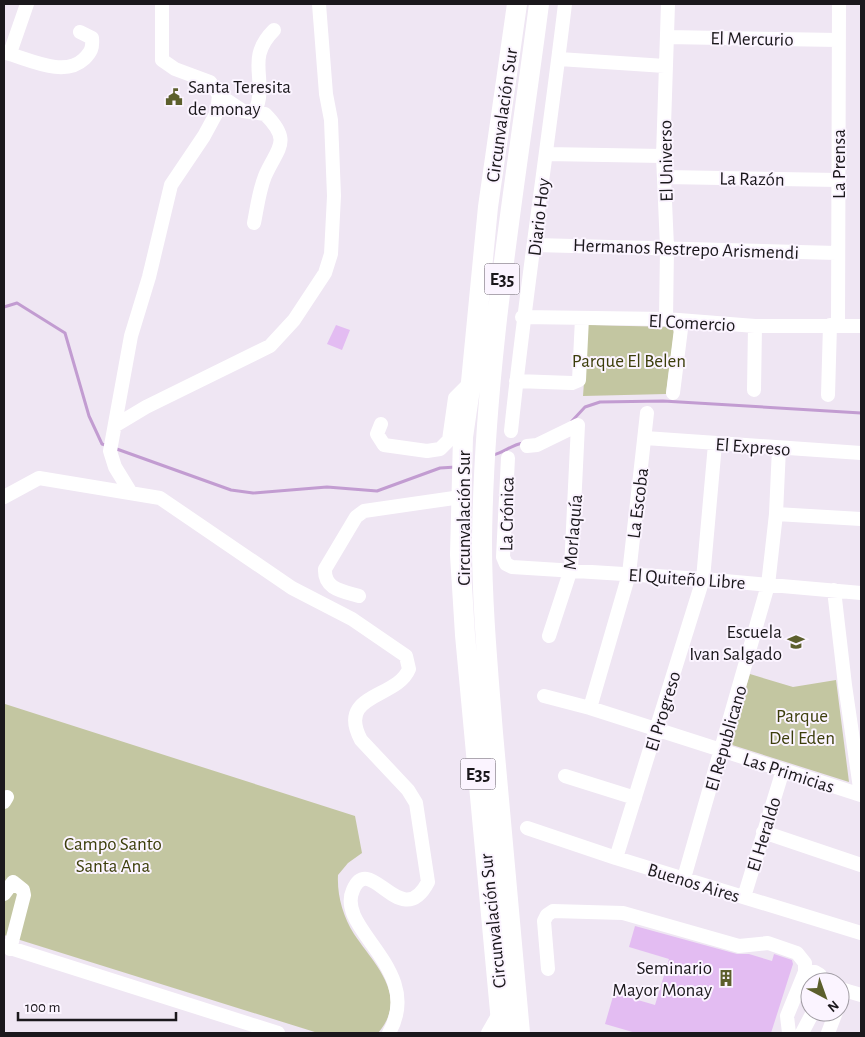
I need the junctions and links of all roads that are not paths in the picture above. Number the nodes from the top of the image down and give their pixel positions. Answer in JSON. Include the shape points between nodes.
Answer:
{"nodes":[{"id":1,"x":27,"y":4,"type":"edge"},
{"id":2,"x":162,"y":4,"type":"edge"},
{"id":3,"x":320,"y":4,"type":"edge"},
{"id":4,"x":518,"y":4,"type":"edge"},
{"id":5,"x":539,"y":4,"type":"edge"},
{"id":6,"x":566,"y":4,"type":"edge"},
{"id":7,"x":668,"y":4,"type":"edge"},
{"id":8,"x":839,"y":4,"type":"edge"},
{"id":9,"x":274,"y":30,"type":"dead end"},
{"id":10,"x":80,"y":32,"type":"dead end"},
{"id":11,"x":667,"y":37,"type":"junction"},
{"id":12,"x":838,"y":40,"type":"junction"},
{"id":13,"x":5,"y":53,"type":"edge"},
{"id":14,"x":559,"y":59,"type":"junction"},
{"id":15,"x":665,"y":66,"type":"junction"},
{"id":16,"x":219,"y":95,"type":"junction"},
{"id":17,"x":255,"y":112,"type":"junction"},
{"id":18,"x":546,"y":154,"type":"junction"},
{"id":19,"x":663,"y":156,"type":"junction"},
{"id":20,"x":665,"y":177,"type":"junction"},
{"id":21,"x":839,"y":180,"type":"junction"},
{"id":22,"x":254,"y":223,"type":"dead end"},
{"id":23,"x":535,"y":245,"type":"junction"},
{"id":24,"x":667,"y":247,"type":"junction"},
{"id":25,"x":838,"y":253,"type":"junction"},
{"id":26,"x":522,"y":317,"type":"junction"},
{"id":27,"x":582,"y":318,"type":"junction"},
{"id":28,"x":666,"y":319,"type":"junction"},
{"id":29,"x":682,"y":321,"type":"junction"},
{"id":30,"x":834,"y":325,"type":"junction"},
{"id":31,"x":755,"y":326,"type":"junction"},
{"id":32,"x":861,"y":326,"type":"edge"},
{"id":33,"x":516,"y":381,"type":"junction"},
{"id":34,"x":471,"y":382,"type":"junction"},
{"id":35,"x":754,"y":390,"type":"dead end"},
{"id":36,"x":674,"y":393,"type":"dead end"},
{"id":37,"x":828,"y":395,"type":"dead end"},
{"id":38,"x":647,"y":413,"type":"dead end"},
{"id":39,"x":381,"y":424,"type":"dead end"},
{"id":40,"x":116,"y":425,"type":"junction"},
{"id":41,"x":511,"y":431,"type":"dead end"},
{"id":42,"x":645,"y":438,"type":"junction"},
{"id":43,"x":715,"y":444,"type":"junction"},
{"id":44,"x":527,"y":446,"type":"dead end"},
{"id":45,"x":779,"y":448,"type":"junction"},
{"id":46,"x":861,"y":453,"type":"edge"},
{"id":47,"x":508,"y":458,"type":"dead end"},
{"id":48,"x":130,"y":493,"type":"junction"},
{"id":49,"x":4,"y":497,"type":"edge"},
{"id":50,"x":461,"y":497,"type":"junction"},
{"id":51,"x":776,"y":514,"type":"junction"},
{"id":52,"x":861,"y":519,"type":"edge"},
{"id":53,"x":483,"y":555,"type":"junction"},
{"id":54,"x":507,"y":562,"type":"junction"},
{"id":55,"x":572,"y":570,"type":"junction"},
{"id":56,"x":629,"y":574,"type":"junction"},
{"id":57,"x":703,"y":579,"type":"junction"},
{"id":58,"x":768,"y":585,"type":"junction"},
{"id":59,"x":834,"y":590,"type":"junction"},
{"id":60,"x":861,"y":593,"type":"edge"},
{"id":61,"x":359,"y":596,"type":"dead end"},
{"id":62,"x":549,"y":636,"type":"dead end"},
{"id":63,"x":544,"y":696,"type":"dead end"},
{"id":64,"x":590,"y":708,"type":"junction"},
{"id":65,"x":656,"y":730,"type":"junction"},
{"id":66,"x":722,"y":750,"type":"junction"},
{"id":67,"x":783,"y":770,"type":"junction"},
{"id":68,"x":565,"y":776,"type":"dead end"},
{"id":69,"x":861,"y":795,"type":"edge"},
{"id":70,"x":635,"y":798,"type":"junction"},
{"id":71,"x":527,"y":828,"type":"dead end"},
{"id":72,"x":763,"y":832,"type":"junction"},
{"id":73,"x":616,"y":858,"type":"junction"},
{"id":74,"x":861,"y":865,"type":"edge"},
{"id":75,"x":684,"y":878,"type":"junction"},
{"id":76,"x":4,"y":894,"type":"edge"},
{"id":77,"x":744,"y":897,"type":"junction"},
{"id":78,"x":861,"y":933,"type":"edge"},
{"id":79,"x":7,"y":948,"type":"edge"},
{"id":80,"x":548,"y":969,"type":"dead end"},
{"id":81,"x":805,"y":972,"type":"edge"},
{"id":82,"x":800,"y":984,"type":"edge"},
{"id":83,"x":499,"y":993,"type":"junction"},
{"id":84,"x":278,"y":1033,"type":"edge"},
{"id":85,"x":388,"y":1033,"type":"edge"},
{"id":86,"x":488,"y":1033,"type":"edge"},
{"id":87,"x":502,"y":1033,"type":"edge"},
{"id":88,"x":520,"y":1033,"type":"edge"},
{"id":89,"x":789,"y":1033,"type":"edge"}],
"edges":[{"from":1,"to":13,"type":"street","via":[[11,50]]},
{"from":2,"to":16,"type":"street","via":[[162,60],[175,69],[210,82]]},
{"from":3,"to":40,"type":"street","via":[[326,94],[331,120],[334,196],[331,254],[324,273],[294,320],[270,346]]},
{"from":4,"to":34,"type":"highway","name":"Circunvalación Sur","number":"E35","via":[[488,207]]},
{"from":5,"to":53,"type":"highway","name":"Circunvalación Sur","number":"E35","via":[[511,198],[488,400]]},
{"from":6,"to":14,"type":"street","name":"Diario Hoy"},
{"from":7,"to":11,"type":"street","name":"El Universo"},
{"from":8,"to":12,"type":"street","name":"La Prensa"},
{"from":9,"to":17,"type":"street","via":[[266,39],[257,61],[260,100]]},
{"from":10,"to":13,"type":"street","via":[[92,38],[93,45],[90,53],[71,67],[58,68]]},
{"from":11,"to":12,"type":"street","name":"El Mercurio"},
{"from":11,"to":15,"type":"street","name":"El Universo"},
{"from":12,"to":21,"type":"street","name":"La Prensa"},
{"from":14,"to":15,"type":"street"},
{"from":14,"to":18,"type":"street","name":"Diario Hoy"},
{"from":15,"to":19,"type":"street","name":"El Universo"},
{"from":16,"to":17,"type":"street","via":[[243,111]]},
{"from":16,"to":40,"type":"street","via":[[217,112],[171,185],[120,382]]},
{"from":17,"to":22,"type":"street","via":[[264,114],[271,121],[280,134],[281,146],[265,176]]},
{"from":18,"to":19,"type":"street"},
{"from":18,"to":23,"type":"street","name":"Diario Hoy"},
{"from":19,"to":20,"type":"street","name":"El Universo"},
{"from":20,"to":21,"type":"street","name":"La Razón"},
{"from":20,"to":24,"type":"street","name":"El Universo"},
{"from":21,"to":25,"type":"street","name":"La Prensa"},
{"from":23,"to":24,"type":"street","name":"Hermanos Restrepo Arismendi"},
{"from":23,"to":26,"type":"street","name":"Diario Hoy"},
{"from":24,"to":25,"type":"street","name":"Hermanos Restrepo Arismendi"},
{"from":24,"to":28,"type":"street","name":"El Universo"},
{"from":25,"to":30,"type":"street","name":"La Prensa"},
{"from":26,"to":27,"type":"street","name":"El Comercio"},
{"from":26,"to":33,"type":"street","name":"Diario Hoy"},
{"from":27,"to":28,"type":"street","name":"El Comercio"},
{"from":27,"to":33,"type":"street","via":[[579,380],[572,383]]},
{"from":28,"to":29,"type":"street","name":"El Comercio"},
{"from":29,"to":31,"type":"street","name":"El Comercio"},
{"from":29,"to":36,"type":"street"},
{"from":30,"to":31,"type":"street","name":"El Comercio"},
{"from":30,"to":32,"type":"street","name":"El Comercio"},
{"from":30,"to":37,"type":"street","name":"La Prensa"},
{"from":31,"to":35,"type":"street"},
{"from":33,"to":41,"type":"street","name":"Diario Hoy"},
{"from":34,"to":39,"type":"street","via":[[454,398],[448,440],[440,449],[384,445],[377,434]]},
{"from":34,"to":50,"type":"highway","name":"Circunvalación Sur","number":"E35","via":[[463,436]]},
{"from":38,"to":42,"type":"street","name":"La Escoba"},
{"from":40,"to":48,"type":"street","via":[[110,451]]},
{"from":42,"to":43,"type":"street","name":"El Expreso"},
{"from":42,"to":56,"type":"street","name":"La Escoba"},
{"from":43,"to":45,"type":"street","name":"El Expreso"},
{"from":43,"to":57,"type":"street","name":"El Progreso"},
{"from":44,"to":55,"type":"street","name":"Morlaquía","via":[[537,445],[578,425]]},
{"from":45,"to":46,"type":"street","name":"El Expreso"},
{"from":45,"to":51,"type":"street","name":"El Republicano"},
{"from":47,"to":54,"type":"street","name":"La Crónica"},
{"from":48,"to":49,"type":"street","via":[[39,478]]},
{"from":48,"to":85,"type":"street","via":[[160,498],[292,588],[352,619],[406,656],[409,669],[402,681],[366,701],[356,719],[361,740],[408,790],[416,803],[428,882],[415,899],[406,900],[365,878],[352,890],[353,912],[396,986],[395,1022]]},
{"from":50,"to":61,"type":"street","via":[[364,511],[356,516],[325,569],[325,579],[341,591]]},
{"from":50,"to":83,"type":"highway","name":"Circunvalación Sur","number":"E35","via":[[464,635]]},
{"from":51,"to":52,"type":"street"},
{"from":51,"to":58,"type":"street","name":"El Republicano"},
{"from":53,"to":54,"type":"street","name":"El Quiteño Libre"},
{"from":53,"to":88,"type":"highway","name":"Circunvalación Sur","number":"E35","via":[[490,696]]},
{"from":54,"to":55,"type":"street","name":"El Quiteño Libre"},
{"from":55,"to":56,"type":"street","name":"El Quiteño Libre"},
{"from":55,"to":62,"type":"street","name":"Morlaquía"},
{"from":56,"to":57,"type":"street","name":"El Quiteño Libre"},
{"from":56,"to":64,"type":"street","name":"La Escoba"},
{"from":57,"to":58,"type":"street","name":"El Quiteño Libre"},
{"from":57,"to":65,"type":"street","name":"El Progreso"},
{"from":58,"to":59,"type":"street","name":"El Quiteño Libre"},
{"from":58,"to":66,"type":"street","name":"El Republicano"},
{"from":59,"to":60,"type":"street","name":"El Quiteño Libre"},
{"from":59,"to":69,"type":"street"},
{"from":63,"to":64,"type":"street","name":"Las Primicias"},
{"from":64,"to":65,"type":"street","name":"Las Primicias"},
{"from":65,"to":66,"type":"street","name":"Las Primicias"},
{"from":65,"to":70,"type":"street","name":"El Progreso"},
{"from":66,"to":67,"type":"street","name":"Las Primicias"},
{"from":66,"to":75,"type":"street","name":"El Republicano"},
{"from":67,"to":69,"type":"street","name":"Las Primicias"},
{"from":67,"to":72,"type":"street","name":"El Heraldo"},
{"from":68,"to":70,"type":"street"},
{"from":70,"to":73,"type":"street","name":"El Progreso"},
{"from":71,"to":73,"type":"street","name":"Buenos Aires"},
{"from":72,"to":74,"type":"street"},
{"from":72,"to":77,"type":"street","name":"El Heraldo"},
{"from":73,"to":75,"type":"street","name":"Buenos Aires"},
{"from":75,"to":77,"type":"street","name":"Buenos Aires"},
{"from":76,"to":79,"type":"street","via":[[13,882],[24,895]]},
{"from":77,"to":78,"type":"street","name":"Buenos Aires"},
{"from":79,"to":84,"type":"street"},
{"from":80,"to":81,"type":"street","via":[[544,921],[547,915],[563,911],[623,913],[739,946],[768,943],[802,956]]},
{"from":82,"to":89,"type":"street","via":[[787,1016]]},
{"from":83,"to":86,"type":"street","via":[[500,1015]]},
{"from":83,"to":87,"type":"highway","name":"Circunvalación Sur","number":"E35"}]}
